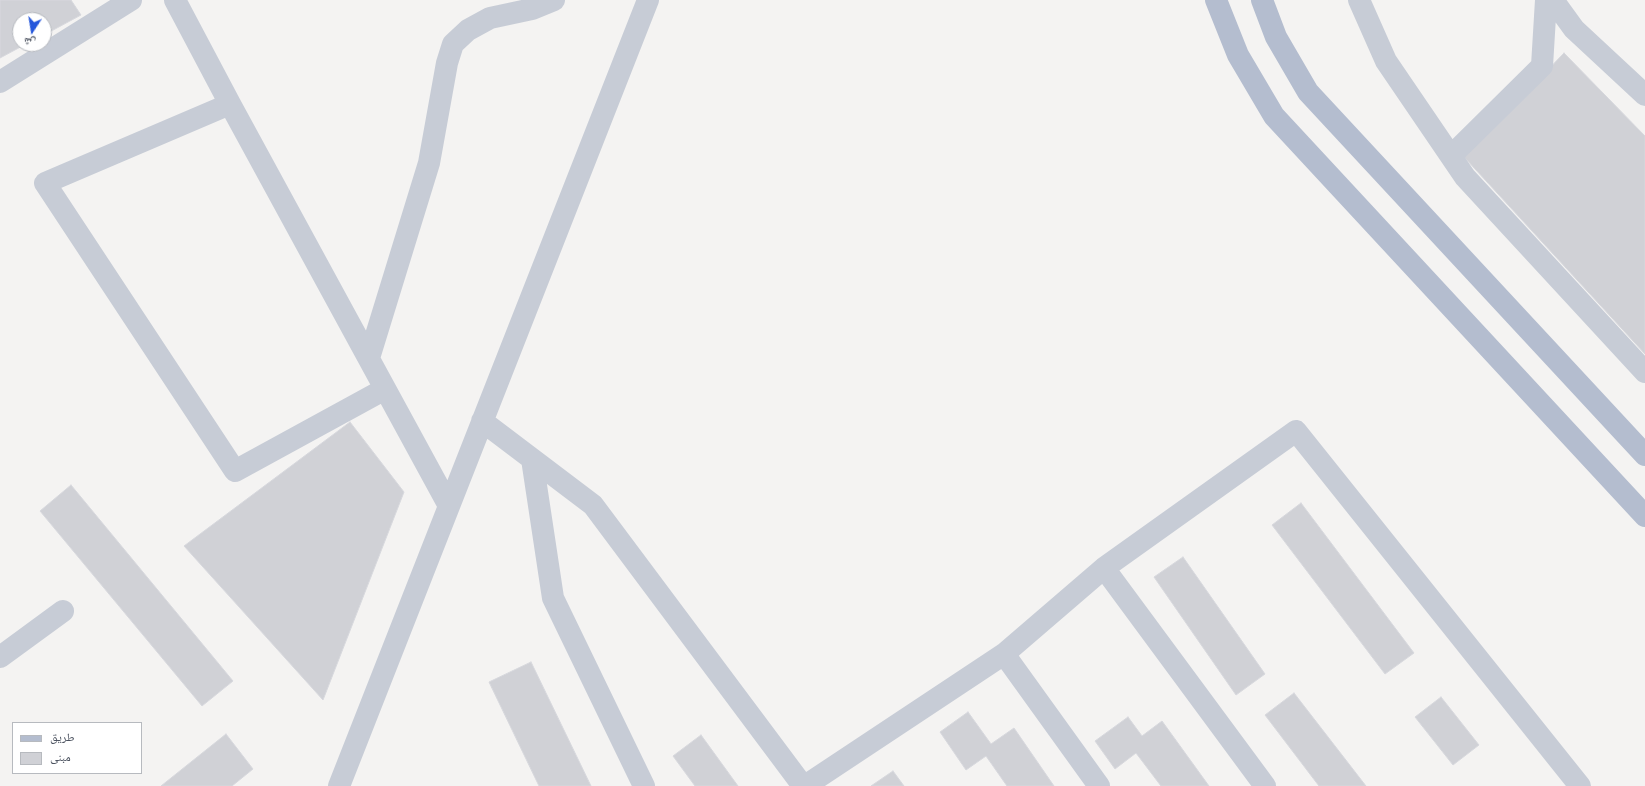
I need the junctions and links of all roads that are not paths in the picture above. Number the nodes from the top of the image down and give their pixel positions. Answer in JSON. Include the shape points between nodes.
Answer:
{"nodes":[{"id":1,"x":131,"y":0,"type":"edge"},
{"id":2,"x":175,"y":0,"type":"edge"},
{"id":3,"x":554,"y":0,"type":"edge"},
{"id":4,"x":648,"y":0,"type":"edge"},
{"id":5,"x":1216,"y":0,"type":"edge"},
{"id":6,"x":1262,"y":0,"type":"edge"},
{"id":7,"x":1359,"y":0,"type":"edge"},
{"id":8,"x":1546,"y":0,"type":"edge"},
{"id":9,"x":1554,"y":0,"type":"edge"},
{"id":10,"x":0,"y":82,"type":"edge"},
{"id":11,"x":1645,"y":95,"type":"edge"},
{"id":12,"x":230,"y":104,"type":"junction"},
{"id":13,"x":1451,"y":156,"type":"junction"},
{"id":14,"x":369,"y":358,"type":"junction"},
{"id":15,"x":1645,"y":372,"type":"edge"},
{"id":16,"x":385,"y":389,"type":"junction"},
{"id":17,"x":482,"y":421,"type":"junction"},
{"id":18,"x":1645,"y":455,"type":"edge"},
{"id":19,"x":532,"y":459,"type":"junction"},
{"id":20,"x":449,"y":506,"type":"junction"},
{"id":21,"x":1645,"y":516,"type":"edge"},
{"id":22,"x":1104,"y":568,"type":"junction"},
{"id":23,"x":63,"y":611,"type":"dead end"},
{"id":24,"x":1004,"y":654,"type":"junction"},
{"id":25,"x":0,"y":657,"type":"edge"},
{"id":26,"x":339,"y":786,"type":"edge"},
{"id":27,"x":644,"y":786,"type":"edge"},
{"id":28,"x":804,"y":786,"type":"edge"},
{"id":29,"x":1100,"y":786,"type":"edge"},
{"id":30,"x":1266,"y":786,"type":"edge"},
{"id":31,"x":1580,"y":786,"type":"edge"}],
"edges":[{"from":1,"to":10,"type":"street"},
{"from":2,"to":12,"type":"street"},
{"from":3,"to":14,"type":"street","via":[[532,9],[490,18],[468,30],[453,44],[447,63],[429,163]]},
{"from":4,"to":17,"type":"street"},
{"from":5,"to":21,"type":"main road","via":[[1238,55],[1274,116]]},
{"from":6,"to":18,"type":"main road","via":[[1276,37],[1308,92]]},
{"from":7,"to":13,"type":"street","via":[[1386,61]]},
{"from":8,"to":13,"type":"street","via":[[1542,66]]},
{"from":9,"to":11,"type":"street","via":[[1574,29]]},
{"from":12,"to":14,"type":"street"},
{"from":12,"to":16,"type":"street","via":[[45,183],[235,471]]},
{"from":13,"to":15,"type":"street","via":[[1465,176]]},
{"from":14,"to":16,"type":"street"},
{"from":16,"to":20,"type":"street"},
{"from":17,"to":19,"type":"street"},
{"from":17,"to":20,"type":"street"},
{"from":19,"to":27,"type":"street","via":[[553,598]]},
{"from":19,"to":28,"type":"street","via":[[593,505]]},
{"from":20,"to":26,"type":"street"},
{"from":22,"to":24,"type":"street"},
{"from":22,"to":30,"type":"street"},
{"from":22,"to":31,"type":"street","via":[[1296,431]]},
{"from":23,"to":25,"type":"street"},
{"from":24,"to":28,"type":"street"},
{"from":24,"to":29,"type":"street"}]}
